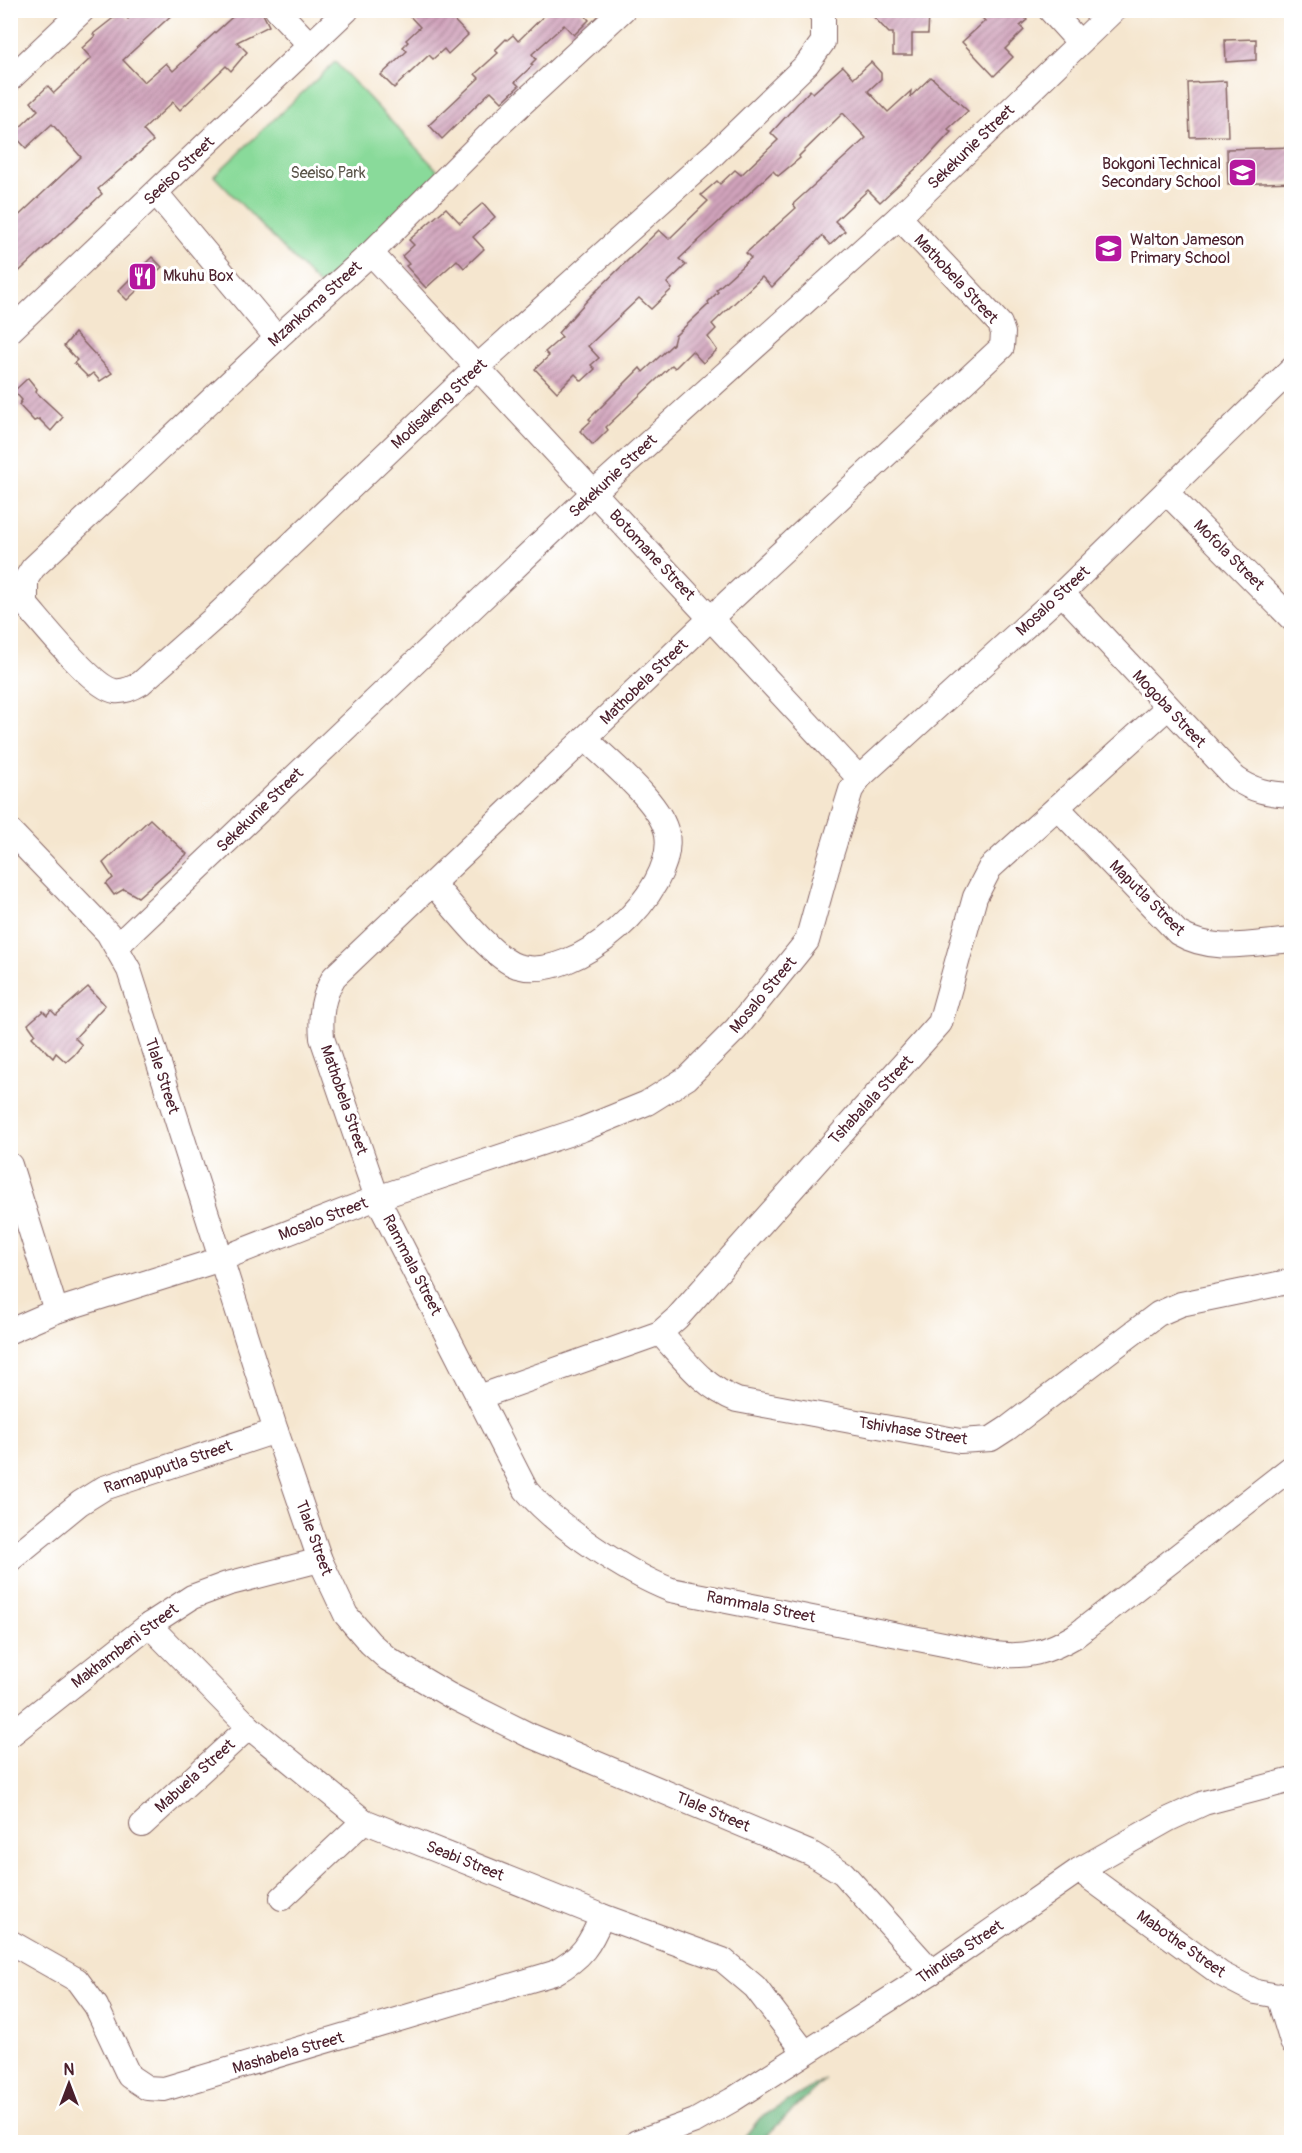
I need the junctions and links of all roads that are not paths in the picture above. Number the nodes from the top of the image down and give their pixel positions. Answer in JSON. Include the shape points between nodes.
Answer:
{"nodes":[{"id":1,"x":82,"y":10,"type":"edge"},
{"id":2,"x":278,"y":10,"type":"edge"},
{"id":3,"x":347,"y":10,"type":"edge"},
{"id":4,"x":623,"y":10,"type":"edge"},
{"id":5,"x":819,"y":10,"type":"edge"},
{"id":6,"x":1050,"y":10,"type":"edge"},
{"id":7,"x":1114,"y":10,"type":"edge"},
{"id":8,"x":1079,"y":42,"type":"junction"},
{"id":9,"x":310,"y":45,"type":"junction"},
{"id":10,"x":10,"y":79,"type":"edge"},
{"id":11,"x":156,"y":193,"type":"junction"},
{"id":12,"x":898,"y":217,"type":"junction"},
{"id":13,"x":371,"y":253,"type":"junction"},
{"id":14,"x":10,"y":331,"type":"edge"},
{"id":15,"x":277,"y":338,"type":"junction"},
{"id":16,"x":476,"y":368,"type":"junction"},
{"id":17,"x":1289,"y":378,"type":"edge"},
{"id":18,"x":1166,"y":492,"type":"junction"},
{"id":19,"x":593,"y":493,"type":"junction"},
{"id":20,"x":1062,"y":593,"type":"junction"},
{"id":21,"x":26,"y":605,"type":"joint"},
{"id":22,"x":711,"y":618,"type":"junction"},
{"id":23,"x":1292,"y":619,"type":"edge"},
{"id":24,"x":1167,"y":708,"type":"junction"},
{"id":25,"x":585,"y":738,"type":"junction"},
{"id":26,"x":859,"y":778,"type":"junction"},
{"id":27,"x":1292,"y":795,"type":"edge"},
{"id":28,"x":1058,"y":808,"type":"junction"},
{"id":29,"x":10,"y":831,"type":"edge"},
{"id":30,"x":433,"y":884,"type":"junction"},
{"id":31,"x":1292,"y":940,"type":"edge"},
{"id":32,"x":117,"y":946,"type":"junction"},
{"id":33,"x":10,"y":1165,"type":"edge"},
{"id":34,"x":377,"y":1198,"type":"junction"},
{"id":35,"x":221,"y":1259,"type":"junction"},
{"id":36,"x":1292,"y":1281,"type":"edge"},
{"id":37,"x":56,"y":1311,"type":"junction"},
{"id":38,"x":10,"y":1331,"type":"edge"},
{"id":39,"x":660,"y":1333,"type":"junction"},
{"id":40,"x":480,"y":1397,"type":"junction"},
{"id":41,"x":276,"y":1431,"type":"junction"},
{"id":42,"x":1292,"y":1467,"type":"edge"},
{"id":43,"x":10,"y":1560,"type":"edge"},
{"id":44,"x":320,"y":1560,"type":"junction"},
{"id":45,"x":149,"y":1624,"type":"junction"},
{"id":46,"x":249,"y":1727,"type":"junction"},
{"id":47,"x":10,"y":1735,"type":"edge"},
{"id":48,"x":1292,"y":1780,"type":"edge"},
{"id":49,"x":364,"y":1821,"type":"junction"},
{"id":50,"x":141,"y":1825,"type":"dead end"},
{"id":51,"x":1078,"y":1870,"type":"junction"},
{"id":52,"x":282,"y":1898,"type":"dead end"},
{"id":53,"x":602,"y":1916,"type":"junction"},
{"id":54,"x":10,"y":1942,"type":"edge"},
{"id":55,"x":932,"y":1972,"type":"junction"},
{"id":56,"x":1285,"y":1994,"type":"edge"},
{"id":57,"x":1292,"y":2042,"type":"edge"},
{"id":58,"x":804,"y":2051,"type":"junction"},
{"id":59,"x":636,"y":2142,"type":"edge"}],
"edges":[{"from":1,"to":10,"type":"street"},
{"from":2,"to":9,"type":"street"},
{"from":3,"to":9,"type":"street","name":"Seeiso Street"},
{"from":4,"to":13,"type":"street","name":"Mzankoma Street","via":[[501,123]]},
{"from":5,"to":16,"type":"street","name":"Modisakeng Street","via":[[824,28],[817,54],[714,154]]},
{"from":6,"to":8,"type":"street"},
{"from":7,"to":8,"type":"street","name":"Sekekunie Street"},
{"from":8,"to":12,"type":"street","name":"Sekekunie Street"},
{"from":9,"to":11,"type":"street","name":"Seeiso Street"},
{"from":11,"to":14,"type":"street","name":"Seeiso Street"},
{"from":11,"to":15,"type":"street"},
{"from":12,"to":19,"type":"street","name":"Sekekunie Street"},
{"from":12,"to":22,"type":"street","name":"Mathobela Street","via":[[1000,324],[1002,347]]},
{"from":13,"to":15,"type":"street","name":"Mzankoma Street"},
{"from":13,"to":16,"type":"street","name":"Botomane Street"},
{"from":15,"to":21,"type":"street","name":"Mzankoma Street","via":[[33,568],[26,579]]},
{"from":16,"to":19,"type":"street","name":"Botomane Street"},
{"from":16,"to":21,"type":"street","name":"Modisakeng Street","via":[[212,620],[131,689],[116,691],[95,681]]},
{"from":17,"to":18,"type":"street","name":"Mosalo Street"},
{"from":18,"to":20,"type":"street","name":"Mosalo Street"},
{"from":18,"to":23,"type":"street","name":"Mofola Street"},
{"from":19,"to":22,"type":"street","name":"Botomane Street"},
{"from":19,"to":32,"type":"street","name":"Sekekunie Street"},
{"from":20,"to":24,"type":"street","name":"Mogoba Street"},
{"from":20,"to":26,"type":"street","name":"Mosalo Street"},
{"from":22,"to":25,"type":"street","name":"Mathobela Street"},
{"from":22,"to":26,"type":"street","name":"Botomane Street"},
{"from":24,"to":27,"type":"street","name":"Mogoba Street","via":[[1249,789]]},
{"from":24,"to":28,"type":"street","name":"Tshabalala Street"},
{"from":25,"to":30,"type":"street","name":"Mathobela Street"},
{"from":25,"to":30,"type":"street","via":[[656,809],[667,832],[662,874],[642,903],[607,938],[575,958],[544,967],[516,966],[491,948]]},
{"from":26,"to":34,"type":"street","name":"Mosalo Street","via":[[851,790],[807,941],[735,1029],[687,1078],[647,1103],[592,1125]]},
{"from":28,"to":31,"type":"street","name":"Maputla Street","via":[[1178,933],[1190,940],[1219,946]]},
{"from":28,"to":39,"type":"street","name":"Tshabalala Street","via":[[999,858],[982,880],[947,1006],[928,1039],[699,1295]]},
{"from":29,"to":32,"type":"street","name":"Tlale Street"},
{"from":30,"to":34,"type":"street","name":"Mathobela Street","via":[[334,977],[320,1015],[322,1038]]},
{"from":32,"to":35,"type":"street","name":"Tlale Street","via":[[129,970]]},
{"from":33,"to":37,"type":"street"},
{"from":34,"to":35,"type":"street","name":"Mosalo Street"},
{"from":34,"to":40,"type":"street","name":"Rammala Street"},
{"from":35,"to":37,"type":"street","name":"Mosalo Street"},
{"from":35,"to":41,"type":"street","name":"Tlale Street"},
{"from":36,"to":39,"type":"street","name":"Tshivhase Street","via":[[1167,1309],[1008,1428],[976,1442],[737,1400],[704,1382]]},
{"from":37,"to":38,"type":"street","name":"Mosalo Street"},
{"from":39,"to":40,"type":"street","name":"Tshabalala Street"},
{"from":40,"to":42,"type":"street","name":"Rammala Street","via":[[516,1472],[536,1503],[642,1578],[671,1590],[1014,1657],[1054,1648],[1076,1636]]},
{"from":41,"to":43,"type":"street","name":"Ramapuputla Street","via":[[104,1488]]},
{"from":41,"to":44,"type":"street","name":"Tlale Street"},
{"from":44,"to":45,"type":"street","name":"Makhambeni Street","via":[[192,1597]]},
{"from":44,"to":55,"type":"street","name":"Tlale Street","via":[[346,1615],[388,1659],[529,1735],[831,1864]]},
{"from":45,"to":46,"type":"street","name":"Seabi Street"},
{"from":45,"to":47,"type":"street","name":"Makhambeni Street"},
{"from":46,"to":49,"type":"street","name":"Seabi Street"},
{"from":46,"to":50,"type":"street","name":"Mabuela Street"},
{"from":48,"to":51,"type":"street","name":"Thindisa Street","via":[[1185,1811]]},
{"from":49,"to":52,"type":"street"},
{"from":49,"to":53,"type":"street","name":"Seabi Street"},
{"from":51,"to":55,"type":"street","name":"Thindisa Street"},
{"from":51,"to":56,"type":"street","name":"Mabothe Street","via":[[1221,1974],[1256,1992]]},
{"from":53,"to":54,"type":"street","name":"Mashabela Street","via":[[591,1943],[574,1962],[554,1972],[164,2089],[147,2088],[129,2076],[96,2006],[77,1980]]},
{"from":53,"to":58,"type":"street","name":"Seabi Street","via":[[723,1960],[755,1988]]},
{"from":55,"to":58,"type":"street","name":"Thindisa Street"},
{"from":56,"to":57,"type":"street"},
{"from":58,"to":59,"type":"street","name":"Thindisa Street","via":[[695,2121]]}]}
